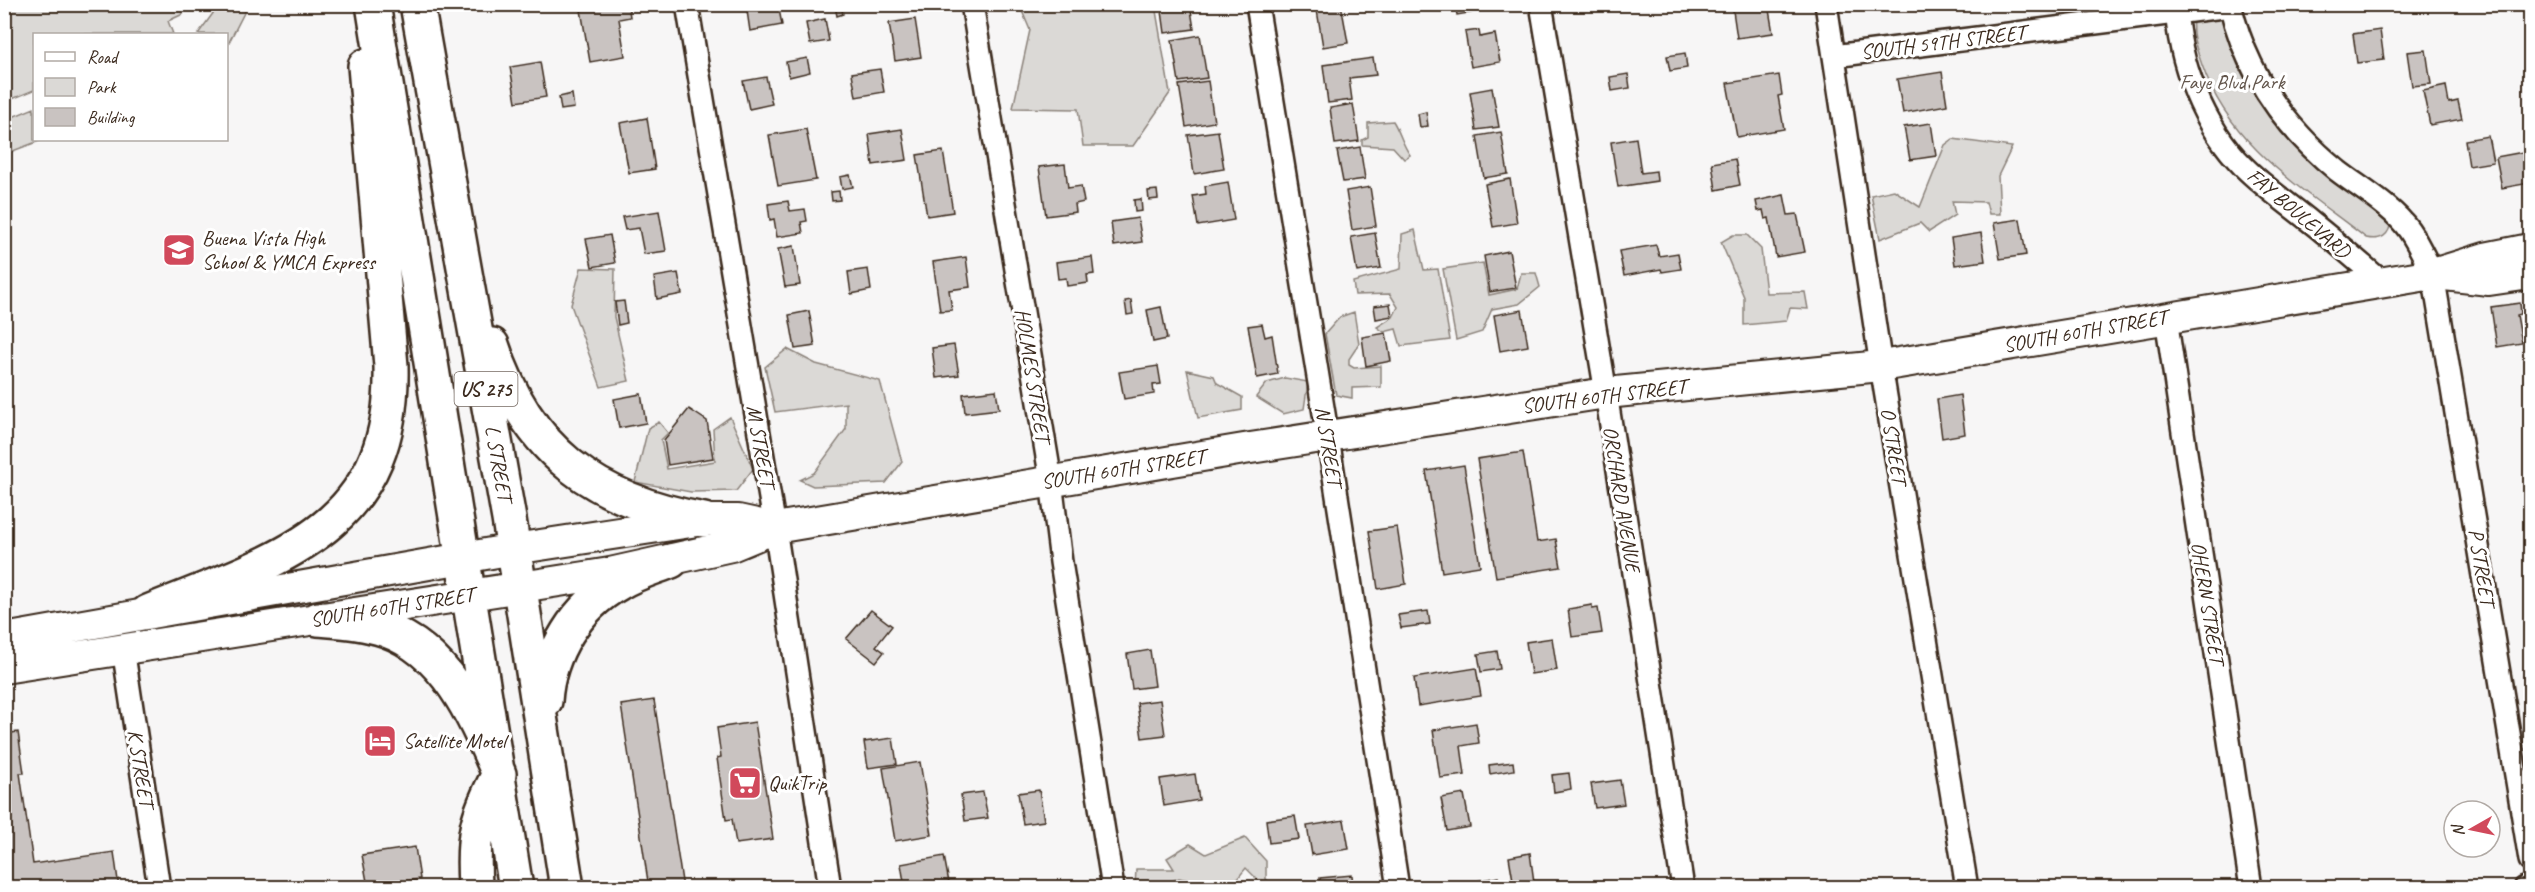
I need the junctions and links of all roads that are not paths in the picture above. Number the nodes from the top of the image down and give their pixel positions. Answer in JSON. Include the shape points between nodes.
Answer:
{"nodes":[{"id":1,"x":361,"y":4,"type":"edge"},
{"id":2,"x":373,"y":4,"type":"edge"},
{"id":3,"x":417,"y":4,"type":"edge"},
{"id":4,"x":687,"y":4,"type":"edge"},
{"id":5,"x":972,"y":4,"type":"edge"},
{"id":6,"x":1257,"y":4,"type":"edge"},
{"id":7,"x":1541,"y":4,"type":"edge"},
{"id":8,"x":1826,"y":4,"type":"edge"},
{"id":9,"x":2230,"y":5,"type":"edge"},
{"id":10,"x":2176,"y":9,"type":"edge"},
{"id":11,"x":1834,"y":56,"type":"junction"},
{"id":12,"x":458,"y":228,"type":"junction"},
{"id":13,"x":2530,"y":249,"type":"edge"},
{"id":14,"x":2433,"y":274,"type":"junction"},
{"id":15,"x":2530,"y":274,"type":"edge"},
{"id":16,"x":2382,"y":282,"type":"junction"},
{"id":17,"x":2166,"y":318,"type":"junction"},
{"id":18,"x":1881,"y":366,"type":"junction"},
{"id":19,"x":1606,"y":393,"type":"junction"},
{"id":20,"x":1328,"y":438,"type":"junction"},
{"id":21,"x":1051,"y":481,"type":"junction"},
{"id":22,"x":704,"y":520,"type":"junction"},
{"id":23,"x":775,"y":528,"type":"junction"},
{"id":24,"x":514,"y":549,"type":"junction"},
{"id":25,"x":464,"y":558,"type":"junction"},
{"id":26,"x":671,"y":561,"type":"junction"},
{"id":27,"x":520,"y":587,"type":"junction"},
{"id":28,"x":470,"y":595,"type":"junction"},
{"id":29,"x":148,"y":612,"type":"junction"},
{"id":30,"x":318,"y":619,"type":"junction"},
{"id":31,"x":4,"y":639,"type":"edge"},
{"id":32,"x":123,"y":648,"type":"junction"},
{"id":33,"x":4,"y":668,"type":"edge"},
{"id":34,"x":544,"y":735,"type":"junction"},
{"id":35,"x":499,"y":774,"type":"junction"},
{"id":36,"x":2530,"y":860,"type":"edge"},
{"id":37,"x":476,"y":885,"type":"dead end"},
{"id":38,"x":2530,"y":887,"type":"edge"},
{"id":39,"x":159,"y":888,"type":"edge"},
{"id":40,"x":516,"y":888,"type":"edge"},
{"id":41,"x":567,"y":888,"type":"edge"},
{"id":42,"x":830,"y":888,"type":"edge"},
{"id":43,"x":1113,"y":888,"type":"edge"},
{"id":44,"x":1398,"y":888,"type":"edge"},
{"id":45,"x":1683,"y":888,"type":"edge"},
{"id":46,"x":1967,"y":888,"type":"edge"},
{"id":47,"x":2251,"y":888,"type":"edge"},
{"id":48,"x":2525,"y":888,"type":"edge"}],
"edges":[{"from":1,"to":29,"type":"main road","via":[[391,366],[388,419],[379,452],[343,511],[304,544],[234,579]]},
{"from":2,"to":25,"type":"main road","number":"US 275"},
{"from":3,"to":12,"type":"main road","name":"L STREET","number":"US 275"},
{"from":4,"to":23,"type":"street","name":"M STREET"},
{"from":5,"to":21,"type":"street","name":"HOLMES STREET"},
{"from":6,"to":20,"type":"street","name":"N STREET"},
{"from":7,"to":19,"type":"street","name":"ORCHARD AVENUE"},
{"from":8,"to":11,"type":"street","name":"O STREET"},
{"from":9,"to":10,"type":"street","name":"SOUTH 59TH STREET"},
{"from":9,"to":14,"type":"street","via":[[2255,76],[2273,105],[2314,151],[2408,228]]},
{"from":10,"to":11,"type":"street","name":"SOUTH 59TH STREET"},
{"from":10,"to":16,"type":"street","name":"FAY BOULEVARD","via":[[2186,66],[2214,128],[2242,165],[2280,200]]},
{"from":11,"to":18,"type":"street","name":"O STREET"},
{"from":12,"to":22,"type":"main road","via":[[498,362],[517,403],[540,436],[570,466],[607,490],[651,509]]},
{"from":12,"to":24,"type":"main road","name":"L STREET","number":"US 275"},
{"from":13,"to":14,"type":"main road","name":"SOUTH 60TH STREET"},
{"from":14,"to":15,"type":"main road","name":"SOUTH 60TH STREET","via":[[2489,280]]},
{"from":14,"to":16,"type":"main road","name":"SOUTH 60TH STREET"},
{"from":14,"to":36,"type":"street","name":"P STREET"},
{"from":16,"to":17,"type":"main road","name":"SOUTH 60TH STREET"},
{"from":17,"to":18,"type":"main road","name":"SOUTH 60TH STREET"},
{"from":17,"to":47,"type":"street","name":"OHERN STREET"},
{"from":18,"to":19,"type":"main road","name":"SOUTH 60TH STREET"},
{"from":18,"to":46,"type":"street","name":"O STREET"},
{"from":19,"to":20,"type":"main road","name":"SOUTH 60TH STREET"},
{"from":19,"to":45,"type":"street","name":"ORCHARD AVENUE"},
{"from":20,"to":21,"type":"main road","name":"SOUTH 60TH STREET"},
{"from":20,"to":44,"type":"street","name":"N STREET"},
{"from":21,"to":23,"type":"main road","name":"SOUTH 60TH STREET"},
{"from":21,"to":43,"type":"street","name":"HOLMES STREET"},
{"from":22,"to":23,"type":"main road","name":"SOUTH 60TH STREET","via":[[738,519]]},
{"from":22,"to":24,"type":"main road","name":"SOUTH 60TH STREET"},
{"from":23,"to":26,"type":"main road","name":"SOUTH 60TH STREET","via":[[731,546]]},
{"from":23,"to":42,"type":"street","name":"M STREET"},
{"from":24,"to":25,"type":"main road","name":"SOUTH 60TH STREET"},
{"from":24,"to":27,"type":"main road","name":"L STREET","number":"US 275"},
{"from":25,"to":28,"type":"main road","number":"US 275"},
{"from":25,"to":29,"type":"main road","name":"SOUTH 60TH STREET"},
{"from":26,"to":27,"type":"main road","name":"SOUTH 60TH STREET"},
{"from":26,"to":34,"type":"main road","via":[[617,583],[580,615],[552,661],[547,678]]},
{"from":27,"to":28,"type":"main road","name":"SOUTH 60TH STREET"},
{"from":27,"to":34,"type":"main road","name":"L STREET","number":"US 275"},
{"from":28,"to":30,"type":"main road","name":"SOUTH 60TH STREET"},
{"from":28,"to":35,"type":"main road","number":"US 275"},
{"from":29,"to":31,"type":"main road","name":"SOUTH 60TH STREET"},
{"from":30,"to":32,"type":"main road","name":"SOUTH 60TH STREET"},
{"from":30,"to":35,"type":"main road","via":[[386,630],[431,659],[465,701]]},
{"from":32,"to":33,"type":"main road","name":"SOUTH 60TH STREET"},
{"from":32,"to":39,"type":"street","name":"K STREET"},
{"from":34,"to":41,"type":"main road","name":"L STREET","number":"US 275"},
{"from":35,"to":37,"type":"main road","via":[[477,822]]},
{"from":35,"to":40,"type":"main road","number":"US 275"},
{"from":38,"to":48,"type":"street"}]}
